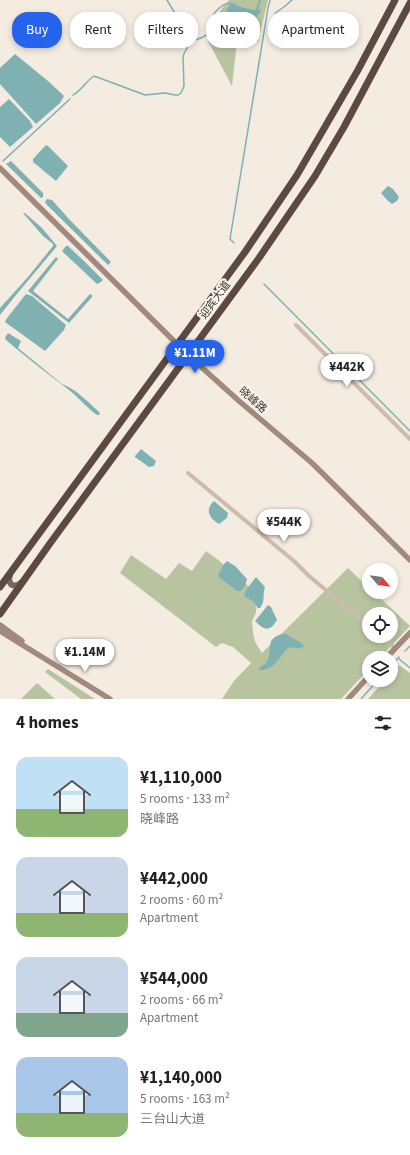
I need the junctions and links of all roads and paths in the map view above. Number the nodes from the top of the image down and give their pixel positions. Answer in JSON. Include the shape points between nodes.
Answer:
{"nodes":[{"id":1,"x":394,"y":0,"type":"edge"},
{"id":2,"x":410,"y":3,"type":"edge"},
{"id":3,"x":0,"y":168,"type":"edge"},
{"id":4,"x":296,"y":325,"type":"dead end"},
{"id":5,"x":177,"y":345,"type":"junction"},
{"id":6,"x":188,"y":356,"type":"junction"},
{"id":7,"x":410,"y":440,"type":"edge"},
{"id":8,"x":188,"y":474,"type":"dead end"},
{"id":9,"x":410,"y":560,"type":"edge"},
{"id":10,"x":10,"y":573,"type":"junction"},
{"id":11,"x":23,"y":581,"type":"junction"},
{"id":12,"x":0,"y":587,"type":"edge"},
{"id":13,"x":0,"y":614,"type":"edge"},
{"id":14,"x":362,"y":620,"type":"edge"},
{"id":15,"x":0,"y":625,"type":"edge"},
{"id":16,"x":0,"y":631,"type":"edge"},
{"id":17,"x":410,"y":633,"type":"edge"},
{"id":18,"x":389,"y":643,"type":"edge"},
{"id":19,"x":395,"y":648,"type":"junction"},
{"id":20,"x":392,"y":651,"type":"edge"},
{"id":21,"x":50,"y":662,"type":"junction"},
{"id":22,"x":362,"y":684,"type":"edge"},
{"id":23,"x":110,"y":699,"type":"edge"},
{"id":24,"x":348,"y":699,"type":"edge"}],
"edges":[{"from":1,"to":5,"type":"highway","name":"迎宾大道","via":[[358,70],[297,175]]},
{"from":2,"to":6,"type":"highway","name":"迎宾大道","via":[[315,176]]},
{"from":3,"to":5,"type":"street","name":"晓峰路"},
{"from":4,"to":7,"type":"street"},
{"from":5,"to":6,"type":"street","name":"晓峰路"},
{"from":5,"to":10,"type":"highway","name":"迎宾大道"},
{"from":6,"to":9,"type":"street","name":"晓峰路","via":[[312,463]]},
{"from":6,"to":11,"type":"highway","name":"迎宾大道"},
{"from":8,"to":14,"type":"street"},
{"from":10,"to":11,"type":"main road","via":[[9,580],[15,586]]},
{"from":10,"to":12,"type":"highway","name":"迎宾大道"},
{"from":11,"to":13,"type":"highway","name":"迎宾大道"},
{"from":15,"to":21,"type":"street"},
{"from":16,"to":21,"type":"street"},
{"from":17,"to":19,"type":"street"},
{"from":18,"to":19,"type":"street"},
{"from":19,"to":20,"type":"street"},
{"from":21,"to":23,"type":"street"},
{"from":22,"to":24,"type":"street"}]}
